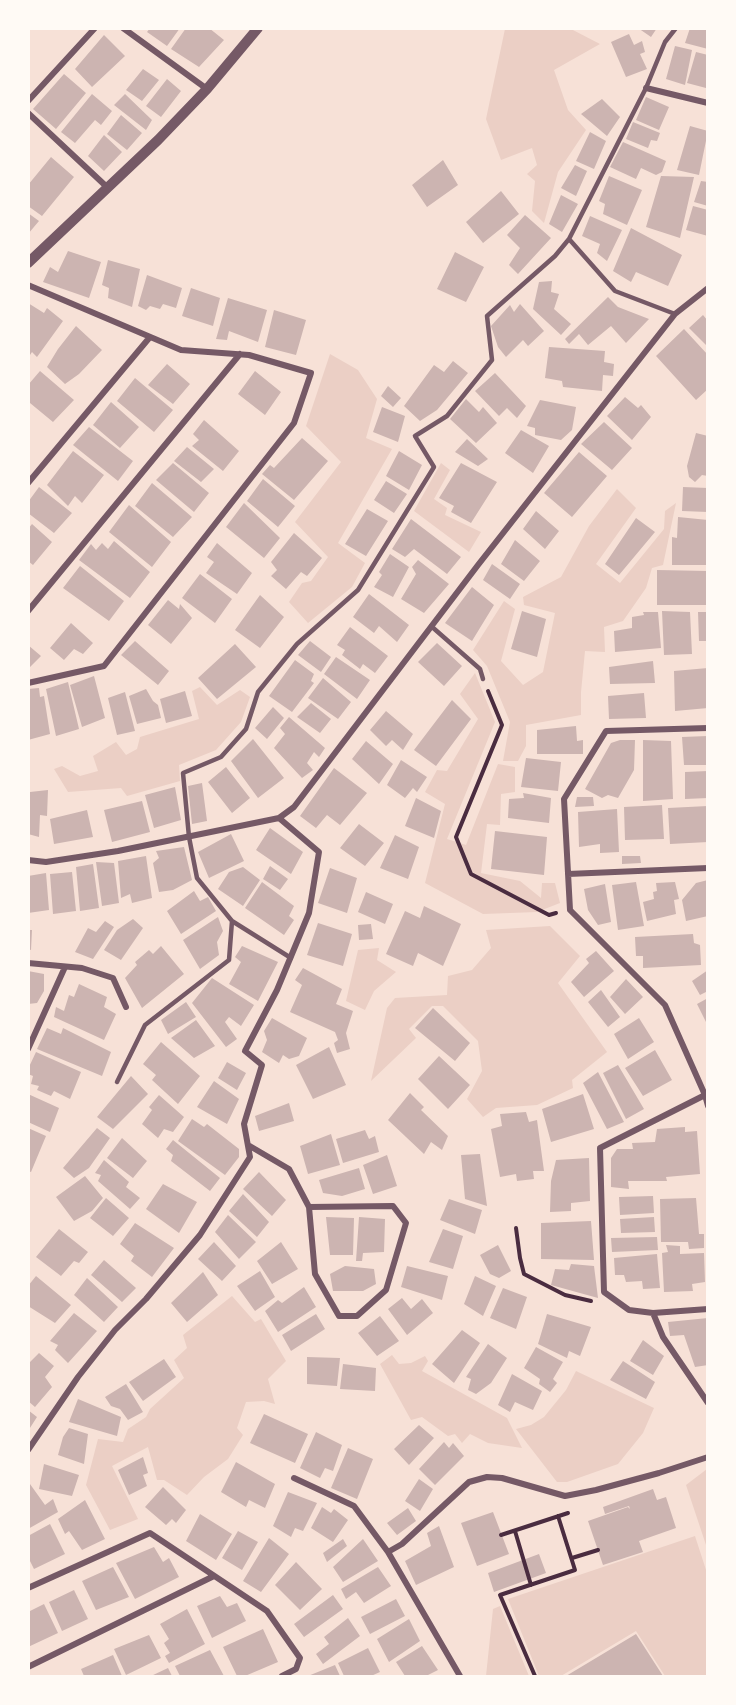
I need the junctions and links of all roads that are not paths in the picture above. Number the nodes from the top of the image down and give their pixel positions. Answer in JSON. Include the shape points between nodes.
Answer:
{"nodes":[{"id":1,"x":95,"y":28,"type":"edge"},
{"id":2,"x":123,"y":28,"type":"edge"},
{"id":3,"x":258,"y":28,"type":"edge"},
{"id":4,"x":676,"y":28,"type":"edge"},
{"id":5,"x":646,"y":88,"type":"junction"},
{"id":6,"x":207,"y":89,"type":"junction"},
{"id":7,"x":28,"y":101,"type":"edge"},
{"id":8,"x":708,"y":103,"type":"edge"},
{"id":9,"x":28,"y":113,"type":"edge"},
{"id":10,"x":109,"y":188,"type":"junction"},
{"id":11,"x":569,"y":239,"type":"junction"},
{"id":12,"x":28,"y":263,"type":"edge"},
{"id":13,"x":28,"y":285,"type":"edge"},
{"id":14,"x":708,"y":288,"type":"edge"},
{"id":15,"x":675,"y":314,"type":"junction"},
{"id":16,"x":150,"y":337,"type":"junction"},
{"id":17,"x":240,"y":354,"type":"junction"},
{"id":18,"x":28,"y":483,"type":"edge"},
{"id":19,"x":28,"y":611,"type":"edge"},
{"id":20,"x":431,"y":626,"type":"junction"},
{"id":21,"x":483,"y":679,"type":"road end"},
{"id":22,"x":28,"y":683,"type":"edge"},
{"id":23,"x":708,"y":728,"type":"edge"},
{"id":24,"x":279,"y":818,"type":"junction"},
{"id":25,"x":189,"y":837,"type":"junction"},
{"id":26,"x":28,"y":860,"type":"edge"},
{"id":27,"x":708,"y":868,"type":"edge"},
{"id":28,"x":568,"y":874,"type":"junction"},
{"id":29,"x":232,"y":921,"type":"junction"},
{"id":30,"x":291,"y":958,"type":"junction"},
{"id":31,"x":28,"y":963,"type":"edge"},
{"id":32,"x":66,"y":967,"type":"junction"},
{"id":33,"x":126,"y":1007,"type":"dead end"},
{"id":34,"x":28,"y":1049,"type":"edge"},
{"id":35,"x":117,"y":1082,"type":"dead end"},
{"id":36,"x":706,"y":1095,"type":"edge"},
{"id":37,"x":708,"y":1106,"type":"edge"},
{"id":38,"x":248,"y":1145,"type":"junction"},
{"id":39,"x":309,"y":1207,"type":"junction"},
{"id":40,"x":708,"y":1309,"type":"edge"},
{"id":41,"x":653,"y":1313,"type":"junction"},
{"id":42,"x":708,"y":1403,"type":"edge"},
{"id":43,"x":28,"y":1450,"type":"edge"},
{"id":44,"x":708,"y":1457,"type":"edge"},
{"id":45,"x":294,"y":1478,"type":"dead end"},
{"id":46,"x":388,"y":1552,"type":"junction"},
{"id":47,"x":214,"y":1576,"type":"junction"},
{"id":48,"x":28,"y":1588,"type":"edge"},
{"id":49,"x":28,"y":1667,"type":"edge"},
{"id":50,"x":282,"y":1677,"type":"edge"},
{"id":51,"x":460,"y":1677,"type":"edge"}],
"edges":[{"from":1,"to":7,"type":"street"},
{"from":2,"to":6,"type":"street"},
{"from":3,"to":6,"type":"street"},
{"from":4,"to":5,"type":"lane","via":[[665,42]]},
{"from":5,"to":8,"type":"street"},
{"from":5,"to":11,"type":"lane"},
{"from":6,"to":10,"type":"street"},
{"from":9,"to":10,"type":"street"},
{"from":10,"to":12,"type":"street"},
{"from":11,"to":15,"type":"lane","via":[[615,291]]},
{"from":11,"to":25,"type":"lane","via":[[487,316],[492,360],[447,416],[415,436],[434,467],[358,590],[297,644],[258,692],[246,729],[221,757],[183,773]]},
{"from":13,"to":16,"type":"street"},
{"from":14,"to":15,"type":"street"},
{"from":15,"to":20,"type":"street"},
{"from":16,"to":17,"type":"street","via":[[181,350]]},
{"from":16,"to":18,"type":"street"},
{"from":17,"to":19,"type":"street"},
{"from":17,"to":22,"type":"street","via":[[311,373],[294,423],[104,666]]},
{"from":20,"to":21,"type":"lane","via":[[480,669]]},
{"from":20,"to":24,"type":"street","via":[[294,807]]},
{"from":23,"to":28,"type":"street","via":[[606,731],[564,799]]},
{"from":24,"to":25,"type":"street"},
{"from":24,"to":30,"type":"street","via":[[319,852],[309,913]]},
{"from":25,"to":26,"type":"street","via":[[46,862]]},
{"from":25,"to":29,"type":"lane","via":[[197,878]]},
{"from":27,"to":28,"type":"street"},
{"from":28,"to":36,"type":"street","via":[[570,910],[665,1005]]},
{"from":29,"to":30,"type":"lane"},
{"from":29,"to":35,"type":"lane","via":[[229,960],[145,1025]]},
{"from":30,"to":38,"type":"street","via":[[245,1051],[262,1065],[244,1124]]},
{"from":31,"to":32,"type":"street"},
{"from":32,"to":33,"type":"street","via":[[113,978]]},
{"from":32,"to":34,"type":"street"},
{"from":36,"to":37,"type":"street"},
{"from":36,"to":41,"type":"street","via":[[600,1148],[604,1292],[629,1310]]},
{"from":38,"to":39,"type":"street","via":[[289,1169]]},
{"from":38,"to":43,"type":"street","via":[[250,1157],[200,1235],[109,1338]]},
{"from":39,"to":39,"type":"street","via":[[315,1274],[339,1316],[357,1316],[386,1290],[406,1223],[393,1206]]},
{"from":40,"to":41,"type":"street"},
{"from":41,"to":42,"type":"street","via":[[663,1337]]},
{"from":44,"to":46,"type":"street","via":[[565,1496],[487,1476],[468,1482],[402,1544]]},
{"from":45,"to":46,"type":"street","via":[[354,1506]]},
{"from":46,"to":51,"type":"street"},
{"from":47,"to":48,"type":"street","via":[[150,1533]]},
{"from":47,"to":49,"type":"street"},
{"from":47,"to":50,"type":"street","via":[[267,1611],[300,1658],[296,1670]]}]}
